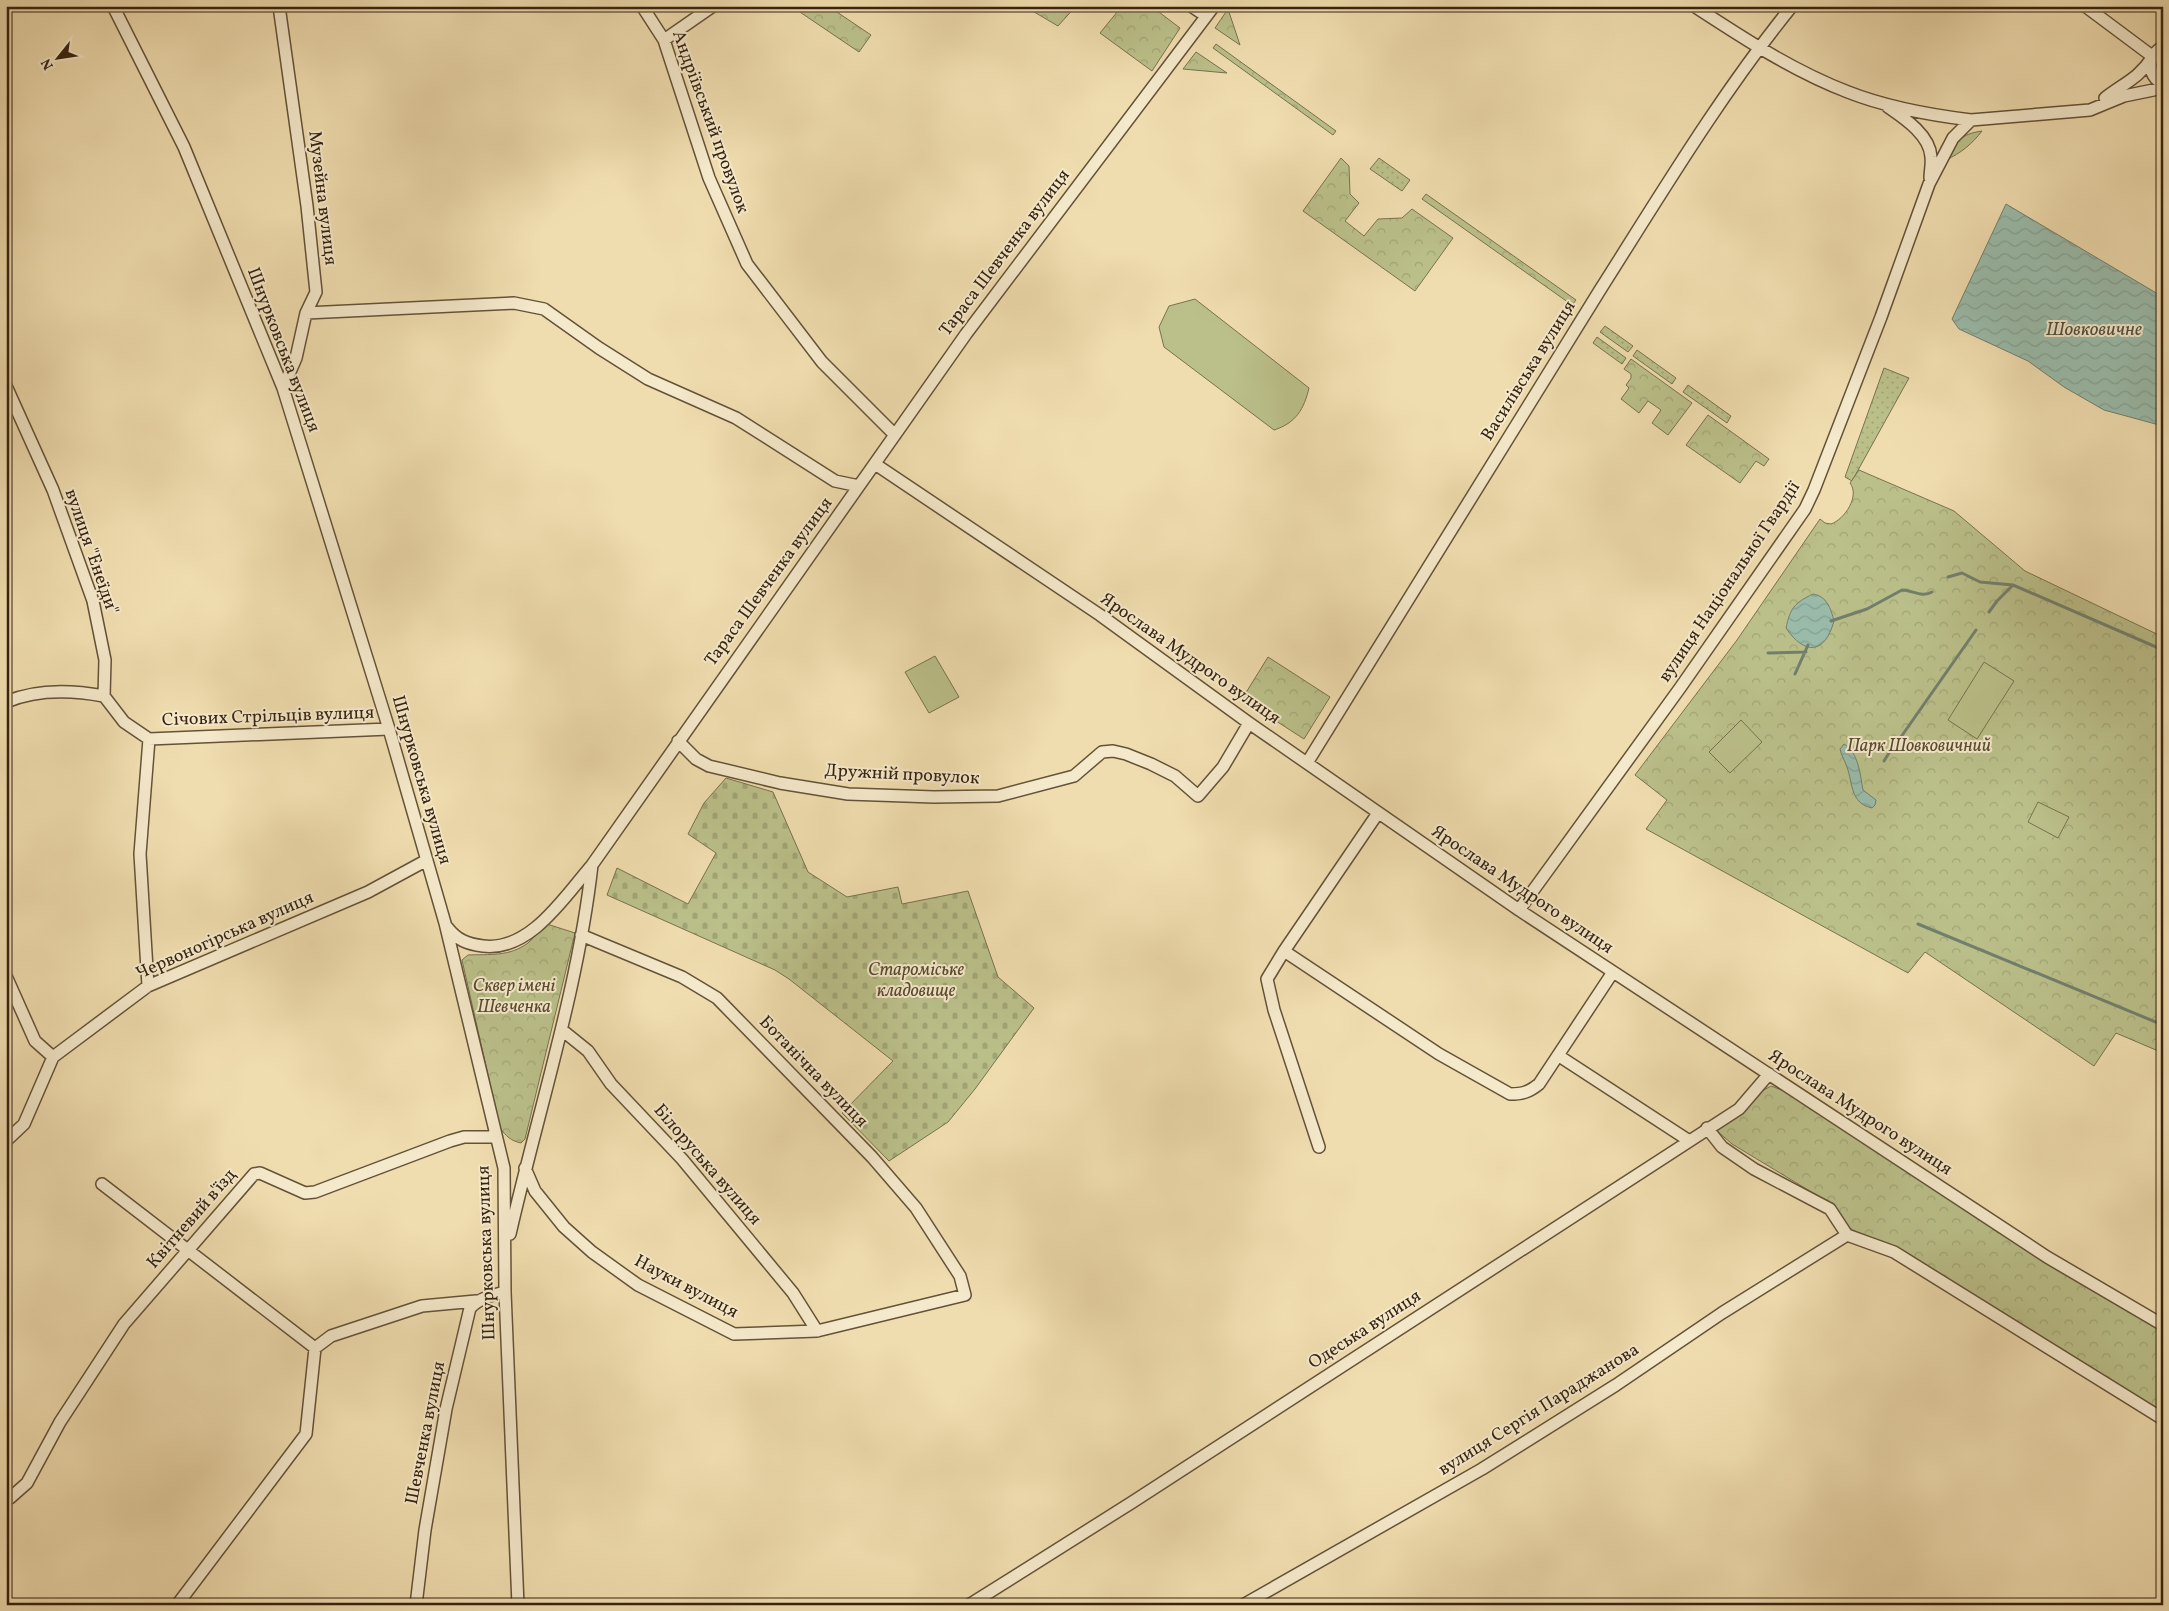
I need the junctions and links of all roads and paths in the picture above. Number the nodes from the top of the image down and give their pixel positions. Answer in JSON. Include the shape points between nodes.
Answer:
{"nodes":[{"id":1,"x":113,"y":6,"type":"edge"},
{"id":2,"x":280,"y":6,"type":"edge"},
{"id":3,"x":642,"y":6,"type":"edge"},
{"id":4,"x":713,"y":6,"type":"edge"},
{"id":5,"x":1192,"y":6,"type":"edge"},
{"id":6,"x":1214,"y":6,"type":"edge"},
{"id":7,"x":1694,"y":6,"type":"edge"},
{"id":8,"x":1792,"y":6,"type":"edge"},
{"id":9,"x":2085,"y":6,"type":"edge"},
{"id":10,"x":1206,"y":16,"type":"junction"},
{"id":11,"x":664,"y":40,"type":"junction"},
{"id":12,"x":1758,"y":48,"type":"junction"},
{"id":13,"x":2157,"y":51,"type":"edge"},
{"id":14,"x":2163,"y":86,"type":"edge"},
{"id":15,"x":1882,"y":103,"type":"junction"},
{"id":16,"x":2090,"y":110,"type":"junction"},
{"id":17,"x":1971,"y":120,"type":"junction"},
{"id":18,"x":1929,"y":184,"type":"junction"},
{"id":19,"x":306,"y":313,"type":"junction"},
{"id":20,"x":6,"y":386,"type":"edge"},
{"id":21,"x":282,"y":388,"type":"junction"},
{"id":22,"x":895,"y":435,"type":"junction"},
{"id":23,"x":875,"y":464,"type":"junction"},
{"id":24,"x":859,"y":486,"type":"junction"},
{"id":25,"x":104,"y":696,"type":"junction"},
{"id":26,"x":6,"y":702,"type":"edge"},
{"id":27,"x":1249,"y":723,"type":"junction"},
{"id":28,"x":389,"y":729,"type":"junction"},
{"id":29,"x":149,"y":739,"type":"junction"},
{"id":30,"x":678,"y":741,"type":"junction"},
{"id":31,"x":1307,"y":763,"type":"junction"},
{"id":32,"x":1378,"y":814,"type":"junction"},
{"id":33,"x":427,"y":860,"type":"junction"},
{"id":34,"x":592,"y":865,"type":"junction"},
{"id":35,"x":1519,"y":910,"type":"junction"},
{"id":36,"x":444,"y":924,"type":"junction"},
{"id":37,"x":581,"y":935,"type":"junction"},
{"id":38,"x":1284,"y":951,"type":"junction"},
{"id":39,"x":1613,"y":972,"type":"junction"},
{"id":40,"x":6,"y":976,"type":"edge"},
{"id":41,"x":148,"y":986,"type":"junction"},
{"id":42,"x":562,"y":1030,"type":"junction"},
{"id":43,"x":1560,"y":1056,"type":"junction"},
{"id":44,"x":53,"y":1057,"type":"junction"},
{"id":45,"x":1769,"y":1074,"type":"junction"},
{"id":46,"x":1707,"y":1128,"type":"junction"},
{"id":47,"x":495,"y":1132,"type":"junction"},
{"id":48,"x":1688,"y":1140,"type":"junction"},
{"id":49,"x":6,"y":1141,"type":"edge"},
{"id":50,"x":1319,"y":1147,"type":"dead end"},
{"id":51,"x":525,"y":1168,"type":"junction"},
{"id":52,"x":102,"y":1184,"type":"dead end"},
{"id":53,"x":1847,"y":1235,"type":"junction"},
{"id":54,"x":188,"y":1250,"type":"junction"},
{"id":55,"x":506,"y":1250,"type":"junction"},
{"id":56,"x":505,"y":1292,"type":"junction"},
{"id":57,"x":965,"y":1295,"type":"joint"},
{"id":58,"x":476,"y":1301,"type":"junction"},
{"id":59,"x":2163,"y":1325,"type":"edge"},
{"id":60,"x":817,"y":1331,"type":"junction"},
{"id":61,"x":315,"y":1348,"type":"junction"},
{"id":62,"x":2163,"y":1419,"type":"edge"},
{"id":63,"x":10,"y":1498,"type":"dead end"},
{"id":64,"x":178,"y":1605,"type":"edge"},
{"id":65,"x":416,"y":1605,"type":"edge"},
{"id":66,"x":518,"y":1605,"type":"edge"},
{"id":67,"x":969,"y":1605,"type":"edge"},
{"id":68,"x":1243,"y":1605,"type":"edge"}],
"edges":[{"from":1,"to":21,"type":"street","name":"Шнурковська вулиця","via":[[184,147]]},
{"from":2,"to":19,"type":"street","name":"Музейна вулиця","via":[[316,292]]},
{"from":3,"to":11,"type":"street","name":"Андріївський провулок"},
{"from":4,"to":11,"type":"street"},
{"from":5,"to":10,"type":"street"},
{"from":6,"to":10,"type":"street","name":"Тараса Шевченка вулиця"},
{"from":7,"to":12,"type":"street"},
{"from":8,"to":12,"type":"street","name":"Василівська вулиця"},
{"from":9,"to":13,"type":"street"},
{"from":10,"to":22,"type":"street","name":"Тараса Шевченка вулиця","via":[[966,334]]},
{"from":11,"to":22,"type":"street","name":"Андріївський провулок","via":[[709,178],[747,264],[822,362]]},
{"from":12,"to":15,"type":"street","via":[[1848,92]]},
{"from":12,"to":31,"type":"street","name":"Василівська вулиця","via":[[1556,360]]},
{"from":13,"to":14,"type":"street","via":[[2151,72]]},
{"from":13,"to":16,"type":"street","via":[[2136,78]]},
{"from":14,"to":16,"type":"street","via":[[2124,96]]},
{"from":15,"to":17,"type":"street"},
{"from":15,"to":18,"type":"street","via":[[1918,130],[1927,143],[1931,156]]},
{"from":16,"to":17,"type":"street"},
{"from":17,"to":18,"type":"street","via":[[1952,138]]},
{"from":18,"to":35,"type":"street","name":"вулиця Національної Гвардії","via":[[1881,317],[1805,509]]},
{"from":19,"to":21,"type":"street","name":"Музейна вулиця","via":[[296,358]]},
{"from":19,"to":24,"type":"street","via":[[514,303],[544,309],[648,379],[736,418],[835,481]]},
{"from":20,"to":25,"type":"street","name":"вулиця \"Енеїди\"","via":[[52,490],[93,601],[105,660]]},
{"from":21,"to":28,"type":"street","name":"Шнурковська вулиця"},
{"from":22,"to":23,"type":"street","name":"Тараса Шевченка вулиця"},
{"from":23,"to":24,"type":"street","name":"Тараса Шевченка вулиця"},
{"from":23,"to":27,"type":"street","name":"Ярослава Мудрого вулиця","via":[[1100,615]]},
{"from":24,"to":30,"type":"street","name":"Тараса Шевченка вулиця"},
{"from":25,"to":26,"type":"street","via":[[68,691],[41,693]]},
{"from":25,"to":29,"type":"street","via":[[124,722]]},
{"from":27,"to":30,"type":"street","name":"Дружній провулок","via":[[1223,766],[1198,796],[1175,776],[1113,751],[1102,752],[1074,776],[998,796],[934,797],[848,794],[780,783],[709,766],[696,759]]},
{"from":27,"to":31,"type":"street","name":"Ярослава Мудрого вулиця"},
{"from":28,"to":29,"type":"street","name":"Січових Стрільців вулиця"},
{"from":28,"to":33,"type":"street","name":"Шнурковська вулиця"},
{"from":29,"to":41,"type":"street","via":[[140,854]]},
{"from":30,"to":34,"type":"street","name":"Тараса Шевченка вулиця"},
{"from":31,"to":32,"type":"street","name":"Ярослава Мудрого вулиця"},
{"from":32,"to":35,"type":"street","name":"Ярослава Мудрого вулиця"},
{"from":32,"to":38,"type":"street"},
{"from":33,"to":36,"type":"street","name":"Шнурковська вулиця"},
{"from":33,"to":41,"type":"street","name":"Червоногірська вулиця","via":[[368,892]]},
{"from":34,"to":36,"type":"street","via":[[530,934],[512,944],[470,945],[456,938]]},
{"from":34,"to":37,"type":"street","name":"Тараса Шевченка вулиця"},
{"from":35,"to":39,"type":"street","name":"Ярослава Мудрого вулиця"},
{"from":36,"to":47,"type":"street","name":"Шнурковська вулиця"},
{"from":37,"to":42,"type":"street","name":"Тараса Шевченка вулиця"},
{"from":37,"to":57,"type":"street","name":"Ботанічна вулиця","via":[[682,977],[717,998],[872,1157],[916,1208],[960,1276]]},
{"from":38,"to":43,"type":"street","via":[[1439,1054],[1510,1094],[1530,1092]]},
{"from":38,"to":50,"type":"street","via":[[1267,980]]},
{"from":39,"to":43,"type":"street"},
{"from":39,"to":45,"type":"street","name":"Ярослава Мудрого вулиця"},
{"from":40,"to":44,"type":"street","via":[[35,1041]]},
{"from":41,"to":44,"type":"street","name":"Червоногірська вулиця"},
{"from":42,"to":51,"type":"street","name":"Тараса Шевченка вулиця"},
{"from":42,"to":60,"type":"street","name":"Білоруська вулиця","via":[[588,1051],[611,1084],[682,1159],[792,1293]]},
{"from":43,"to":48,"type":"street"},
{"from":44,"to":49,"type":"street","name":"Червоногірська вулиця","via":[[24,1124]]},
{"from":45,"to":46,"type":"street","name":"Одеська вулиця","via":[[1738,1108]]},
{"from":45,"to":59,"type":"street","name":"Ярослава Мудрого вулиця","via":[[2047,1257]]},
{"from":46,"to":48,"type":"street","name":"Одеська вулиця"},
{"from":46,"to":53,"type":"street","via":[[1722,1147],[1754,1170],[1830,1209]]},
{"from":47,"to":54,"type":"street","name":"Квітневий в'їзд","via":[[492,1137],[464,1137],[450,1141],[315,1192],[305,1193],[260,1173],[254,1174]]},
{"from":47,"to":55,"type":"street","name":"Шнурковська вулиця","via":[[504,1168]]},
{"from":48,"to":67,"type":"street","name":"Одеська вулиця"},
{"from":51,"to":55,"type":"street","name":"Тараса Шевченка вулиця"},
{"from":51,"to":60,"type":"street","name":"Науки вулиця","via":[[536,1191],[564,1227],[592,1252],[638,1284],[734,1334]]},
{"from":52,"to":54,"type":"street"},
{"from":53,"to":62,"type":"street","via":[[1894,1252]]},
{"from":53,"to":68,"type":"street","name":"вулиця Сергія Параджанова","via":[[1482,1470]]},
{"from":54,"to":61,"type":"street"},
{"from":54,"to":63,"type":"street","name":"Квітневий в'їзд","via":[[124,1324],[60,1422],[27,1482]]},
{"from":55,"to":56,"type":"street","name":"Шнурковська вулиця"},
{"from":56,"to":58,"type":"street"},
{"from":56,"to":66,"type":"street","name":"Шнурковська вулиця"},
{"from":57,"to":60,"type":"street","name":"Науки вулиця"},
{"from":58,"to":61,"type":"street","via":[[422,1306],[331,1336]]},
{"from":58,"to":65,"type":"street","name":"Шевченка вулиця","via":[[470,1308],[446,1409]]},
{"from":61,"to":64,"type":"street","via":[[306,1434]]}]}
